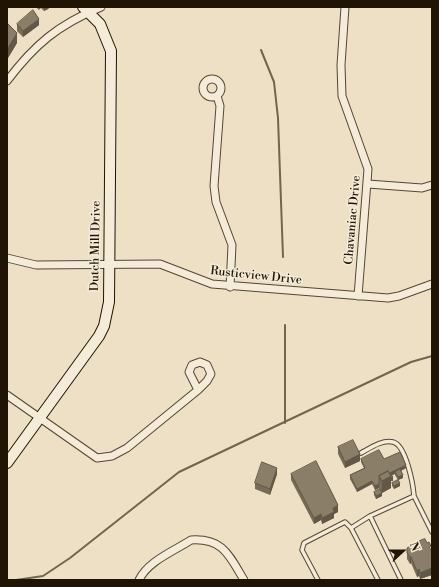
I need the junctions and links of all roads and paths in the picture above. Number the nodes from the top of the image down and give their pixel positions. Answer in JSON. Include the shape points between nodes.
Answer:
{"nodes":[{"id":1,"x":101,"y":7,"type":"edge"},
{"id":2,"x":345,"y":7,"type":"edge"},
{"id":3,"x":86,"y":10,"type":"edge"},
{"id":4,"x":7,"y":81,"type":"edge"},
{"id":5,"x":217,"y":96,"type":"dead end"},
{"id":6,"x":368,"y":184,"type":"junction"},
{"id":7,"x":432,"y":185,"type":"edge"},
{"id":8,"x":7,"y":258,"type":"edge"},
{"id":9,"x":108,"y":265,"type":"junction"},
{"id":10,"x":432,"y":284,"type":"edge"},
{"id":11,"x":230,"y":287,"type":"junction"},
{"id":12,"x":358,"y":296,"type":"junction"},
{"id":13,"x":198,"y":390,"type":"dead end"},
{"id":14,"x":7,"y":395,"type":"edge"},
{"id":15,"x":39,"y":418,"type":"junction"},
{"id":16,"x":361,"y":453,"type":"edge"},
{"id":17,"x":7,"y":463,"type":"edge"},
{"id":18,"x":414,"y":496,"type":"junction"},
{"id":19,"x":370,"y":516,"type":"junction"},
{"id":20,"x":351,"y":528,"type":"junction"},
{"id":21,"x":432,"y":532,"type":"edge"},
{"id":22,"x":139,"y":580,"type":"edge"},
{"id":23,"x":244,"y":580,"type":"edge"},
{"id":24,"x":318,"y":580,"type":"edge"},
{"id":25,"x":378,"y":580,"type":"edge"},
{"id":26,"x":401,"y":580,"type":"edge"}],
"edges":[{"from":1,"to":3,"type":"street"},
{"from":2,"to":6,"type":"street","name":"Chavaniac Drive","via":[[341,65],[342,96],[368,169]]},
{"from":3,"to":4,"type":"street","via":[[33,49]]},
{"from":3,"to":9,"type":"street","name":"Dutch Mill Drive","via":[[100,24],[111,51]]},
{"from":5,"to":11,"type":"street","via":[[220,106],[214,186],[216,202],[232,245]]},
{"from":6,"to":7,"type":"street","via":[[422,188]]},
{"from":6,"to":12,"type":"street","name":"Chavaniac Drive"},
{"from":8,"to":9,"type":"street","name":"Rusticview Drive","via":[[36,265]]},
{"from":9,"to":11,"type":"street","name":"Rusticview Drive","via":[[160,264],[212,284]]},
{"from":9,"to":15,"type":"street","name":"Dutch Mill Drive","via":[[109,302],[104,326]]},
{"from":10,"to":12,"type":"street","name":"Rusticview Drive","via":[[388,298]]},
{"from":11,"to":12,"type":"street","name":"Rusticview Drive"},
{"from":13,"to":15,"type":"street","via":[[127,448],[105,458],[97,458]]},
{"from":14,"to":15,"type":"street"},
{"from":15,"to":17,"type":"street","name":"Dutch Mill Drive"},
{"from":16,"to":18,"type":"lane","via":[[381,442],[391,441],[398,444],[410,468]]},
{"from":18,"to":19,"type":"lane"},
{"from":18,"to":21,"type":"lane"},
{"from":19,"to":20,"type":"lane"},
{"from":19,"to":26,"type":"lane"},
{"from":20,"to":24,"type":"lane","via":[[345,522],[304,542],[302,550]]},
{"from":20,"to":25,"type":"lane"},
{"from":22,"to":23,"type":"street","via":[[155,562],[191,540],[210,540],[222,547]]}]}
